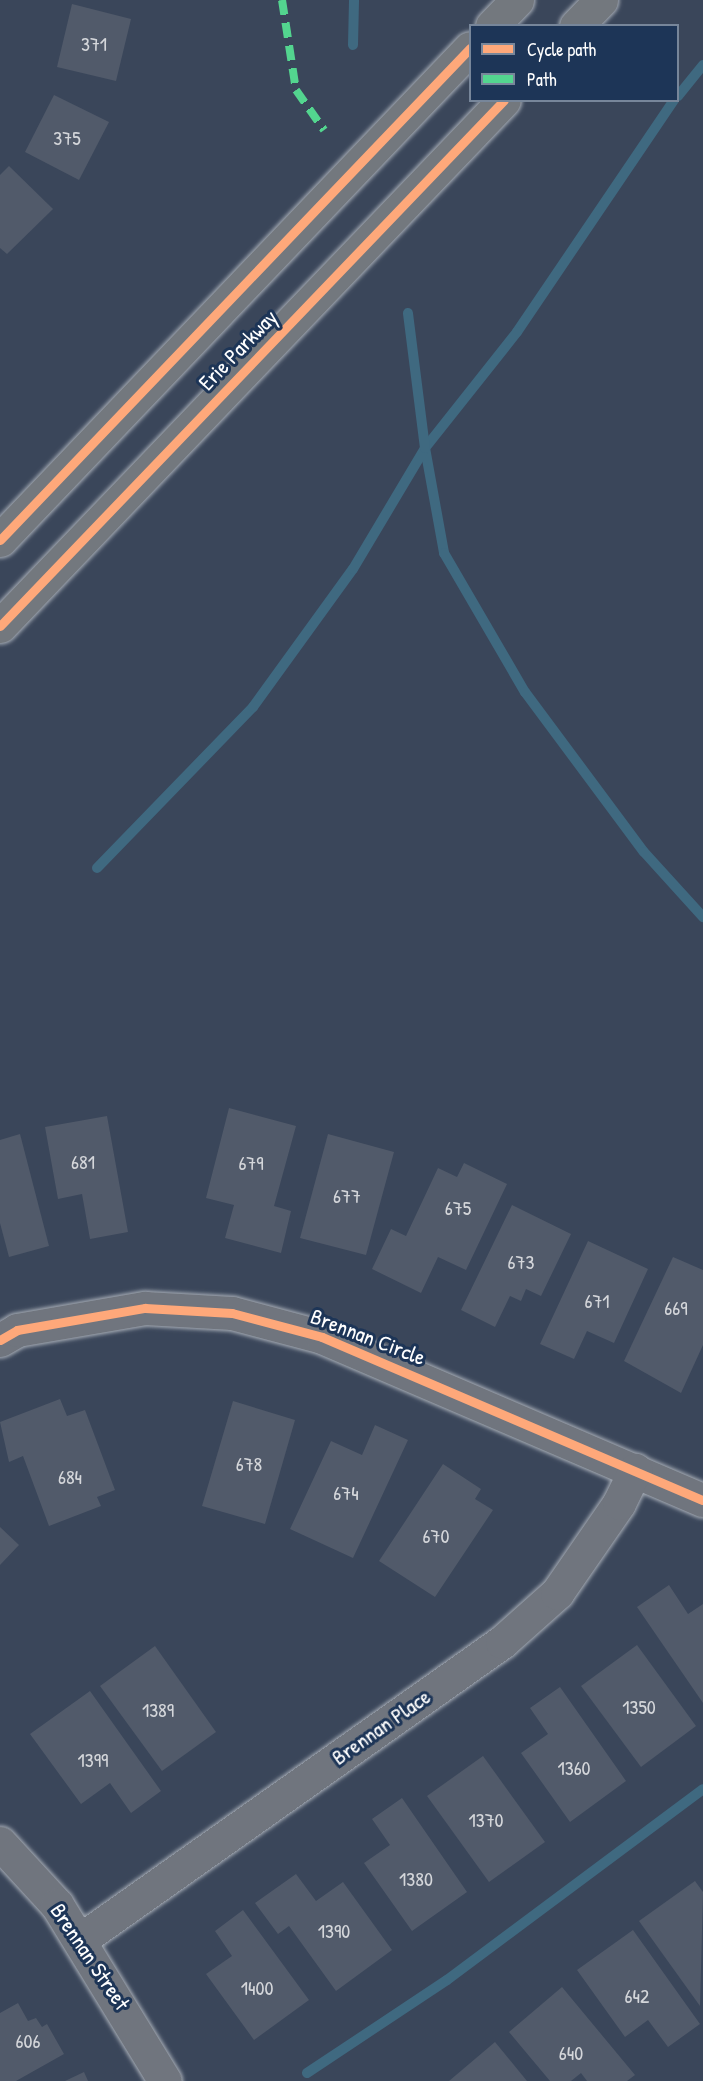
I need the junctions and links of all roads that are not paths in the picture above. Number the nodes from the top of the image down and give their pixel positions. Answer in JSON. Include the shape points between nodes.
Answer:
{"nodes":[{"id":1,"x":517,"y":0,"type":"edge"},
{"id":2,"x":601,"y":0,"type":"edge"},
{"id":3,"x":494,"y":24,"type":"edge"},
{"id":4,"x":578,"y":24,"type":"edge"},
{"id":5,"x":469,"y":50,"type":"edge"},
{"id":6,"x":502,"y":102,"type":"edge"},
{"id":7,"x":0,"y":540,"type":"edge"},
{"id":8,"x":0,"y":627,"type":"edge"},
{"id":9,"x":0,"y":1340,"type":"edge"},
{"id":10,"x":636,"y":1470,"type":"junction"},
{"id":11,"x":703,"y":1500,"type":"edge"},
{"id":12,"x":0,"y":1843,"type":"edge"},
{"id":13,"x":80,"y":1940,"type":"junction"},
{"id":14,"x":165,"y":2081,"type":"edge"}],
"edges":[{"from":1,"to":3,"type":"main road"},
{"from":2,"to":4,"type":"main road"},
{"from":5,"to":7,"type":"main road","name":"Erie Parkway"},
{"from":6,"to":8,"type":"main road","name":"Erie Parkway"},
{"from":9,"to":10,"type":"street","name":"Brennan Circle","via":[[17,1330],[145,1308],[232,1313],[322,1337]]},
{"from":10,"to":11,"type":"street","name":"Brennan Circle"},
{"from":10,"to":13,"type":"street","name":"Brennan Place","via":[[619,1503],[557,1593],[502,1642]]},
{"from":12,"to":13,"type":"street","name":"Brennan Street"},
{"from":13,"to":14,"type":"street","name":"Brennan Street"}]}
